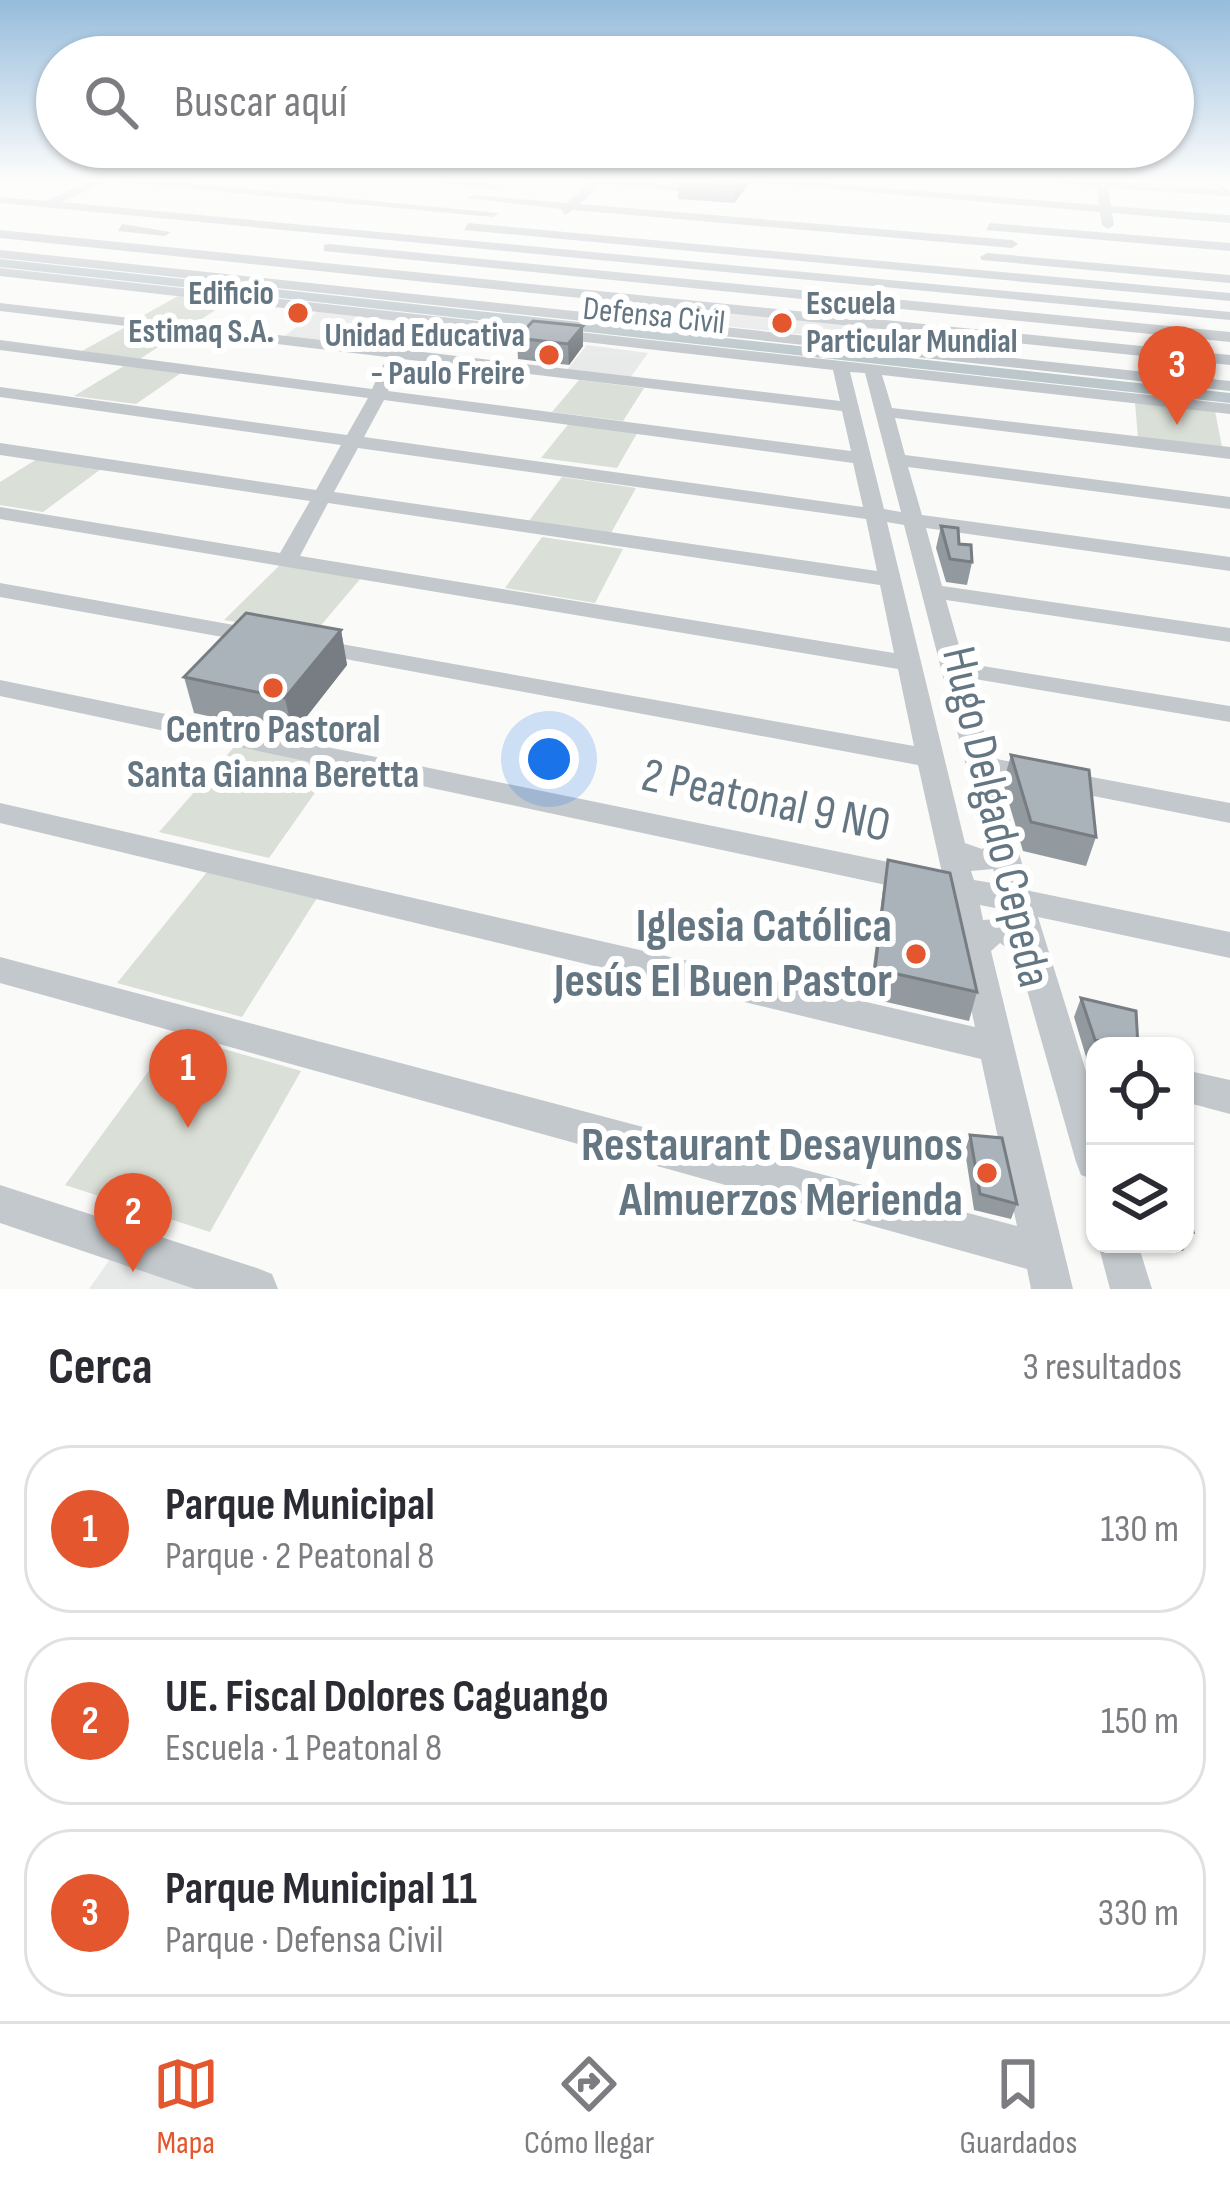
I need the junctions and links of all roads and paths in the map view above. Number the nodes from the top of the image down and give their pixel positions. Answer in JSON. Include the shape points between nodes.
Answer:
{"nodes":[{"id":1,"x":64,"y":240,"type":"edge"},
{"id":2,"x":149,"y":240,"type":"edge"},
{"id":3,"x":342,"y":240,"type":"edge"},
{"id":4,"x":434,"y":240,"type":"edge"},
{"id":5,"x":531,"y":240,"type":"edge"},
{"id":6,"x":620,"y":240,"type":"edge"},
{"id":7,"x":726,"y":240,"type":"edge"},
{"id":8,"x":917,"y":240,"type":"edge"},
{"id":9,"x":1110,"y":240,"type":"edge"},
{"id":10,"x":1150,"y":240,"type":"edge"},
{"id":11,"x":1166,"y":240,"type":"edge"},
{"id":12,"x":1200,"y":240,"type":"edge"},
{"id":13,"x":135,"y":247,"type":"junction"},
{"id":14,"x":1230,"y":247,"type":"edge"},
{"id":15,"x":329,"y":248,"type":"junction"},
{"id":16,"x":522,"y":248,"type":"junction"},
{"id":17,"x":719,"y":249,"type":"junction"},
{"id":18,"x":0,"y":254,"type":"edge"},
{"id":19,"x":1230,"y":263,"type":"edge"},
{"id":20,"x":303,"y":264,"type":"junction"},
{"id":21,"x":503,"y":264,"type":"junction"},
{"id":22,"x":99,"y":265,"type":"junction"},
{"id":23,"x":708,"y":266,"type":"junction"},
{"id":24,"x":910,"y":267,"type":"junction"},
{"id":25,"x":0,"y":272,"type":"edge"},
{"id":26,"x":1230,"y":279,"type":"edge"},
{"id":27,"x":483,"y":283,"type":"junction"},
{"id":28,"x":274,"y":284,"type":"junction"},
{"id":29,"x":695,"y":284,"type":"junction"},
{"id":30,"x":906,"y":285,"type":"junction"},
{"id":31,"x":1117,"y":286,"type":"junction"},
{"id":32,"x":1230,"y":297,"type":"edge"},
{"id":33,"x":460,"y":302,"type":"junction"},
{"id":34,"x":681,"y":303,"type":"junction"},
{"id":35,"x":900,"y":304,"type":"junction"},
{"id":36,"x":1120,"y":305,"type":"junction"},
{"id":37,"x":0,"y":307,"type":"edge"},
{"id":38,"x":1230,"y":316,"type":"edge"},
{"id":39,"x":411,"y":320,"type":"junction"},
{"id":40,"x":666,"y":326,"type":"junction"},
{"id":41,"x":894,"y":326,"type":"junction"},
{"id":42,"x":1123,"y":326,"type":"junction"},
{"id":43,"x":1230,"y":338,"type":"edge"},
{"id":44,"x":0,"y":345,"type":"edge"},
{"id":45,"x":1126,"y":350,"type":"junction"},
{"id":46,"x":397,"y":352,"type":"junction"},
{"id":47,"x":881,"y":360,"type":"junction"},
{"id":48,"x":1230,"y":360,"type":"edge"},
{"id":49,"x":841,"y":367,"type":"junction"},
{"id":50,"x":1130,"y":375,"type":"junction"},
{"id":51,"x":1230,"y":386,"type":"edge"},
{"id":52,"x":0,"y":392,"type":"edge"},
{"id":53,"x":378,"y":394,"type":"junction"},
{"id":54,"x":850,"y":407,"type":"junction"},
{"id":55,"x":1230,"y":409,"type":"edge"},
{"id":56,"x":885,"y":412,"type":"junction"},
{"id":57,"x":351,"y":441,"type":"junction"},
{"id":58,"x":0,"y":449,"type":"edge"},
{"id":59,"x":1230,"y":453,"type":"edge"},
{"id":60,"x":861,"y":458,"type":"junction"},
{"id":61,"x":898,"y":460,"type":"junction"},
{"id":62,"x":320,"y":496,"type":"junction"},
{"id":63,"x":1230,"y":502,"type":"edge"},
{"id":64,"x":0,"y":513,"type":"edge"},
{"id":65,"x":875,"y":516,"type":"junction"},
{"id":66,"x":915,"y":519,"type":"junction"},
{"id":67,"x":287,"y":560,"type":"junction"},
{"id":68,"x":1230,"y":564,"type":"edge"},
{"id":69,"x":890,"y":580,"type":"junction"},
{"id":70,"x":0,"y":590,"type":"edge"},
{"id":71,"x":935,"y":592,"type":"junction"},
{"id":72,"x":1230,"y":635,"type":"edge"},
{"id":73,"x":908,"y":663,"type":"junction"},
{"id":74,"x":957,"y":669,"type":"junction"},
{"id":75,"x":0,"y":688,"type":"edge"},
{"id":76,"x":1230,"y":714,"type":"edge"},
{"id":77,"x":930,"y":758,"type":"junction"},
{"id":78,"x":982,"y":765,"type":"junction"},
{"id":79,"x":0,"y":813,"type":"edge"},
{"id":80,"x":1230,"y":813,"type":"edge"},
{"id":81,"x":950,"y":847,"type":"junction"},
{"id":82,"x":1003,"y":851,"type":"junction"},
{"id":83,"x":960,"y":891,"type":"junction"},
{"id":84,"x":1020,"y":902,"type":"junction"},
{"id":85,"x":1230,"y":945,"type":"edge"},
{"id":86,"x":973,"y":948,"type":"junction"},
{"id":87,"x":1033,"y":949,"type":"junction"},
{"id":88,"x":0,"y":970,"type":"edge"},
{"id":89,"x":996,"y":1047,"type":"junction"},
{"id":90,"x":1080,"y":1061,"type":"edge"},
{"id":91,"x":1194,"y":1088,"type":"edge"},
{"id":92,"x":1230,"y":1097,"type":"edge"},
{"id":93,"x":1092,"y":1145,"type":"edge"},
{"id":94,"x":0,"y":1204,"type":"edge"},
{"id":95,"x":1120,"y":1253,"type":"edge"},
{"id":96,"x":1048,"y":1271,"type":"edge"},
{"id":97,"x":257,"y":1289,"type":"edge"},
{"id":98,"x":1130,"y":1289,"type":"edge"}],
"edges":[{"from":1,"to":13,"type":"street"},
{"from":2,"to":13,"type":"street"},
{"from":3,"to":15,"type":"street"},
{"from":4,"to":16,"type":"street"},
{"from":5,"to":16,"type":"street"},
{"from":6,"to":17,"type":"street"},
{"from":7,"to":17,"type":"street"},
{"from":8,"to":24,"type":"street"},
{"from":9,"to":31,"type":"street"},
{"from":10,"to":26,"type":"street"},
{"from":11,"to":19,"type":"street"},
{"from":12,"to":14,"type":"street"},
{"from":13,"to":20,"type":"street"},
{"from":13,"to":22,"type":"street"},
{"from":15,"to":20,"type":"street"},
{"from":15,"to":21,"type":"street"},
{"from":16,"to":21,"type":"street"},
{"from":16,"to":23,"type":"street"},
{"from":17,"to":23,"type":"street"},
{"from":17,"to":24,"type":"street"},
{"from":18,"to":22,"type":"street","name":"Defensa Civil"},
{"from":20,"to":27,"type":"street"},
{"from":20,"to":28,"type":"street"},
{"from":21,"to":27,"type":"street"},
{"from":21,"to":29,"type":"street"},
{"from":22,"to":28,"type":"street","name":"Defensa Civil"},
{"from":23,"to":29,"type":"street"},
{"from":23,"to":30,"type":"street"},
{"from":24,"to":30,"type":"street"},
{"from":24,"to":31,"type":"street"},
{"from":25,"to":39,"type":"street","name":"Defensa Civil"},
{"from":27,"to":33,"type":"street"},
{"from":27,"to":34,"type":"street"},
{"from":28,"to":33,"type":"street","name":"Defensa Civil"},
{"from":29,"to":34,"type":"street"},
{"from":29,"to":35,"type":"street"},
{"from":30,"to":35,"type":"street"},
{"from":30,"to":36,"type":"street"},
{"from":31,"to":32,"type":"street"},
{"from":31,"to":36,"type":"street"},
{"from":33,"to":40,"type":"street","name":"Defensa Civil"},
{"from":34,"to":40,"type":"street"},
{"from":34,"to":41,"type":"street"},
{"from":35,"to":41,"type":"street"},
{"from":35,"to":42,"type":"street"},
{"from":36,"to":38,"type":"street"},
{"from":36,"to":42,"type":"street"},
{"from":37,"to":46,"type":"street"},
{"from":39,"to":46,"type":"street"},
{"from":39,"to":49,"type":"street","name":"Defensa Civil"},
{"from":40,"to":47,"type":"street","name":"Defensa Civil"},
{"from":41,"to":45,"type":"street"},
{"from":41,"to":47,"type":"street"},
{"from":42,"to":43,"type":"street"},
{"from":42,"to":45,"type":"street"},
{"from":44,"to":53,"type":"street"},
{"from":45,"to":48,"type":"street"},
{"from":45,"to":50,"type":"street"},
{"from":46,"to":53,"type":"street"},
{"from":46,"to":54,"type":"street"},
{"from":47,"to":49,"type":"street","name":"Defensa Civil"},
{"from":47,"to":50,"type":"street","name":"Defensa Civil"},
{"from":47,"to":55,"type":"street","name":"Defensa Civil"},
{"from":47,"to":56,"type":"street","name":"Hugo Delgado Cepeda"},
{"from":49,"to":54,"type":"street","name":"Hugo Delgado Cepeda"},
{"from":50,"to":51,"type":"street","name":"Defensa Civil"},
{"from":52,"to":57,"type":"street"},
{"from":53,"to":57,"type":"street"},
{"from":53,"to":60,"type":"street"},
{"from":54,"to":60,"type":"street","name":"Hugo Delgado Cepeda"},
{"from":56,"to":59,"type":"street"},
{"from":56,"to":61,"type":"street","name":"Hugo Delgado Cepeda"},
{"from":57,"to":62,"type":"street"},
{"from":57,"to":65,"type":"street"},
{"from":58,"to":62,"type":"street"},
{"from":60,"to":65,"type":"street","name":"Hugo Delgado Cepeda"},
{"from":61,"to":63,"type":"street"},
{"from":61,"to":66,"type":"street","name":"Hugo Delgado Cepeda"},
{"from":62,"to":67,"type":"street"},
{"from":62,"to":69,"type":"street"},
{"from":64,"to":67,"type":"street"},
{"from":65,"to":66,"type":"street"},
{"from":65,"to":69,"type":"street","name":"Hugo Delgado Cepeda"},
{"from":66,"to":68,"type":"street"},
{"from":66,"to":71,"type":"street","name":"Hugo Delgado Cepeda"},
{"from":67,"to":73,"type":"street"},
{"from":69,"to":73,"type":"street","name":"Hugo Delgado Cepeda"},
{"from":70,"to":77,"type":"street"},
{"from":71,"to":72,"type":"street"},
{"from":71,"to":74,"type":"street","name":"Hugo Delgado Cepeda"},
{"from":73,"to":77,"type":"street","name":"Hugo Delgado Cepeda"},
{"from":74,"to":76,"type":"street"},
{"from":74,"to":78,"type":"street","name":"Hugo Delgado Cepeda"},
{"from":75,"to":83,"type":"street","name":"2 Peatonal 9 NO"},
{"from":77,"to":81,"type":"street","name":"Hugo Delgado Cepeda"},
{"from":78,"to":80,"type":"street"},
{"from":78,"to":82,"type":"street","name":"Hugo Delgado Cepeda"},
{"from":79,"to":89,"type":"street"},
{"from":81,"to":82,"type":"street","via":[[986,862]]},
{"from":81,"to":83,"type":"street","name":"Hugo Delgado Cepeda"},
{"from":82,"to":84,"type":"street","name":"Hugo Delgado Cepeda"},
{"from":83,"to":84,"type":"street","name":"2 Peatonal 9 NO"},
{"from":83,"to":86,"type":"street","name":"Hugo Delgado Cepeda"},
{"from":84,"to":85,"type":"street","name":"2 Peatonal 9 NO"},
{"from":84,"to":87,"type":"street","name":"Hugo Delgado Cepeda"},
{"from":86,"to":87,"type":"street","via":[[992,930]]},
{"from":86,"to":89,"type":"street","name":"Hugo Delgado Cepeda"},
{"from":87,"to":90,"type":"street","name":"Hugo Delgado Cepeda"},
{"from":88,"to":96,"type":"street"},
{"from":89,"to":96,"type":"street","name":"Hugo Delgado Cepeda"},
{"from":90,"to":93,"type":"street","name":"Hugo Delgado Cepeda"},
{"from":91,"to":92,"type":"street"},
{"from":94,"to":97,"type":"street"},
{"from":95,"to":98,"type":"street"}]}
